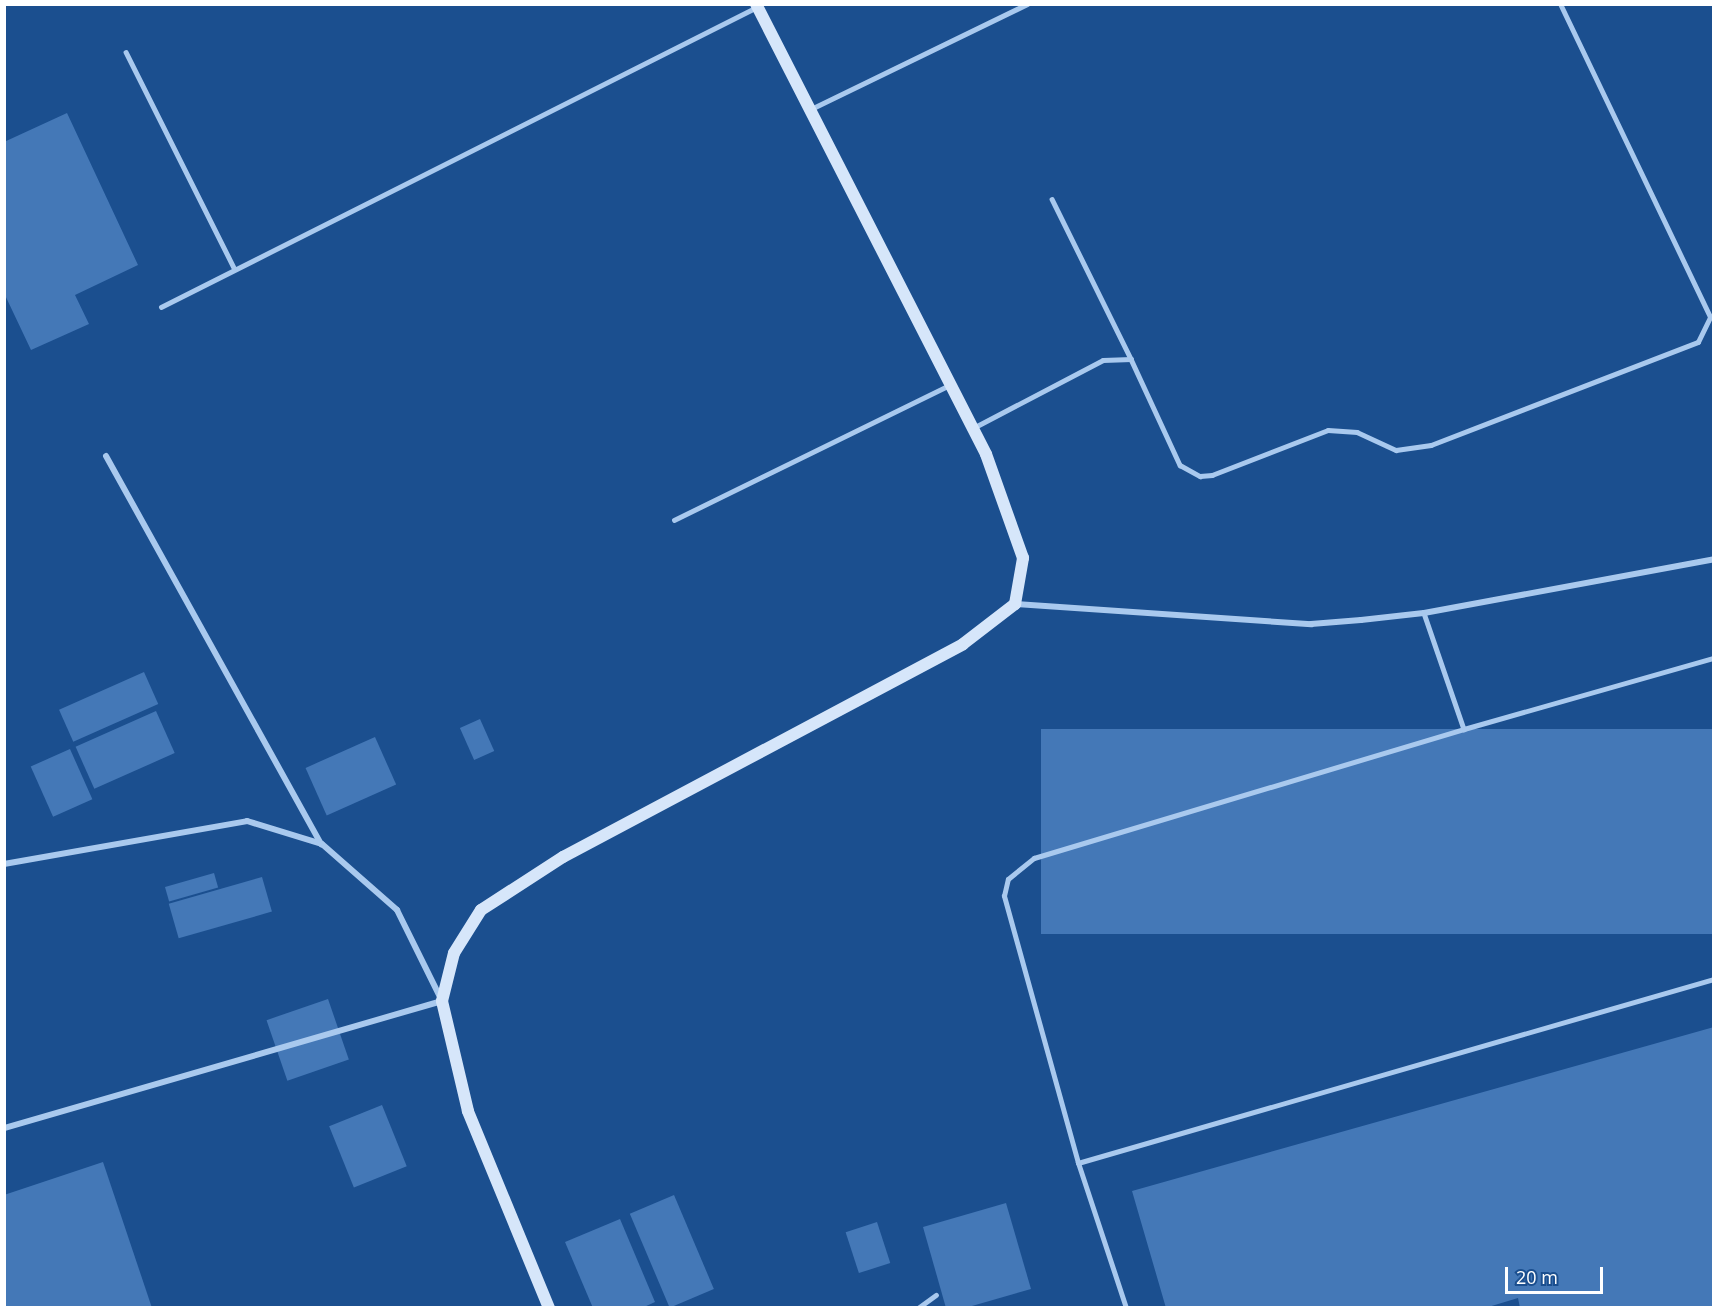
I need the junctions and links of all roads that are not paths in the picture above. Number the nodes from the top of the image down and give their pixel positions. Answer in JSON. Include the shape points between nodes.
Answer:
{"nodes":[{"id":1,"x":1027,"y":4,"type":"edge"},
{"id":2,"x":1560,"y":4,"type":"edge"},
{"id":3,"x":757,"y":6,"type":"edge"},
{"id":4,"x":126,"y":52,"type":"dead end"},
{"id":5,"x":810,"y":110,"type":"junction"},
{"id":6,"x":1052,"y":199,"type":"dead end"},
{"id":7,"x":234,"y":268,"type":"junction"},
{"id":8,"x":161,"y":307,"type":"dead end"},
{"id":9,"x":1131,"y":358,"type":"junction"},
{"id":10,"x":950,"y":385,"type":"junction"},
{"id":11,"x":972,"y":428,"type":"junction"},
{"id":12,"x":106,"y":456,"type":"dead end"},
{"id":13,"x":674,"y":520,"type":"dead end"},
{"id":14,"x":1713,"y":559,"type":"edge"},
{"id":15,"x":1015,"y":604,"type":"junction"},
{"id":16,"x":1424,"y":613,"type":"junction"},
{"id":17,"x":1713,"y":658,"type":"edge"},
{"id":18,"x":1464,"y":729,"type":"junction"},
{"id":19,"x":322,"y":844,"type":"junction"},
{"id":20,"x":4,"y":864,"type":"edge"},
{"id":21,"x":1713,"y":979,"type":"edge"},
{"id":22,"x":442,"y":1001,"type":"junction"},
{"id":23,"x":4,"y":1128,"type":"edge"},
{"id":24,"x":1078,"y":1163,"type":"junction"},
{"id":25,"x":936,"y":1295,"type":"dead end"},
{"id":26,"x":549,"y":1307,"type":"edge"},
{"id":27,"x":918,"y":1308,"type":"edge"},
{"id":28,"x":1126,"y":1308,"type":"edge"}],
"edges":[{"from":1,"to":5,"type":"lane"},
{"from":2,"to":9,"type":"lane","via":[[1710,317],[1698,342],[1431,445],[1396,450],[1357,432],[1328,430],[1200,476],[1180,465]]},
{"from":3,"to":5,"type":"street"},
{"from":3,"to":7,"type":"lane"},
{"from":4,"to":7,"type":"lane"},
{"from":5,"to":10,"type":"street"},
{"from":6,"to":9,"type":"lane"},
{"from":7,"to":8,"type":"lane"},
{"from":9,"to":11,"type":"lane","via":[[1103,360]]},
{"from":10,"to":11,"type":"street"},
{"from":10,"to":13,"type":"lane"},
{"from":11,"to":15,"type":"street","via":[[1023,558]]},
{"from":12,"to":19,"type":"street"},
{"from":14,"to":16,"type":"street"},
{"from":15,"to":16,"type":"street","via":[[1311,624]]},
{"from":15,"to":22,"type":"street","via":[[963,644],[520,881],[481,910],[454,953]]},
{"from":16,"to":18,"type":"lane"},
{"from":17,"to":18,"type":"lane"},
{"from":18,"to":24,"type":"lane","via":[[1034,858],[1013,874],[1004,896]]},
{"from":19,"to":20,"type":"street","via":[[247,820]]},
{"from":19,"to":22,"type":"street","via":[[397,910]]},
{"from":21,"to":24,"type":"lane"},
{"from":22,"to":23,"type":"street"},
{"from":22,"to":26,"type":"street","via":[[468,1111]]},
{"from":24,"to":28,"type":"lane"},
{"from":25,"to":27,"type":"lane"}]}
